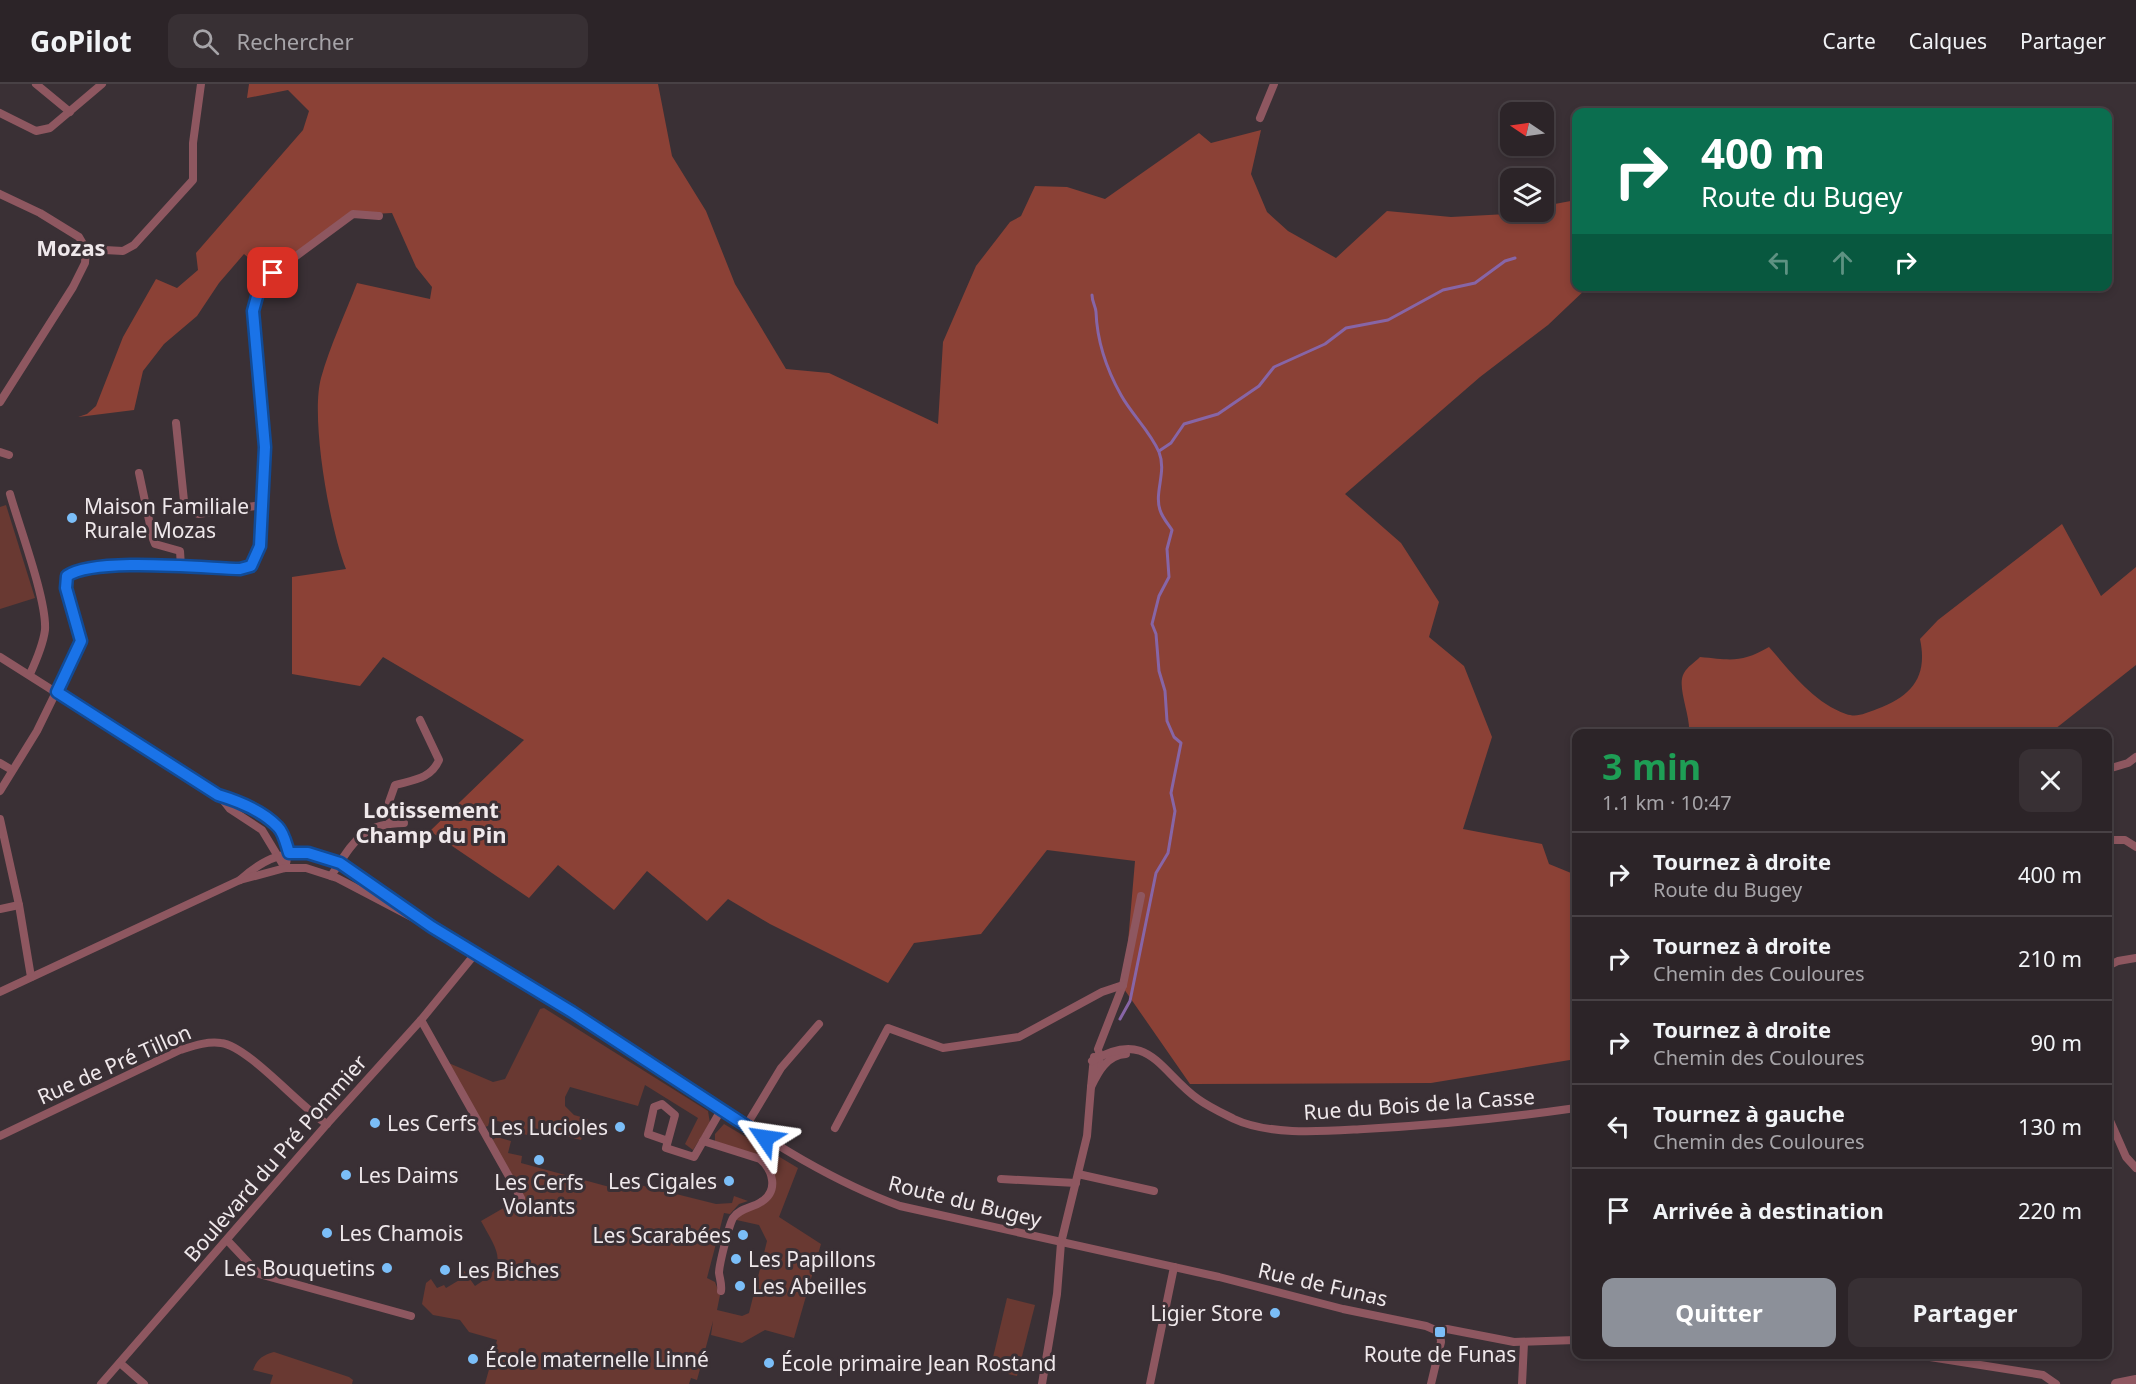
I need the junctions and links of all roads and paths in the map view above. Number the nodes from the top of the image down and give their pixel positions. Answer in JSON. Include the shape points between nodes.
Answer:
{"nodes":[{"id":1,"x":36,"y":84,"type":"edge"},
{"id":2,"x":102,"y":84,"type":"edge"},
{"id":3,"x":201,"y":84,"type":"edge"},
{"id":4,"x":1274,"y":84,"type":"edge"},
{"id":5,"x":70,"y":112,"type":"junction"},
{"id":6,"x":0,"y":113,"type":"edge"},
{"id":7,"x":1260,"y":118,"type":"dead end"},
{"id":8,"x":0,"y":194,"type":"edge"},
{"id":9,"x":379,"y":216,"type":"dead end"},
{"id":10,"x":86,"y":249,"type":"junction"},
{"id":11,"x":0,"y":402,"type":"edge"},
{"id":12,"x":176,"y":423,"type":"dead end"},
{"id":13,"x":139,"y":473,"type":"dead end"},
{"id":14,"x":10,"y":494,"type":"dead end"},
{"id":15,"x":262,"y":505,"type":"junction"},
{"id":16,"x":181,"y":567,"type":"junction"},
{"id":17,"x":0,"y":657,"type":"edge"},
{"id":18,"x":30,"y":674,"type":"junction"},
{"id":19,"x":57,"y":692,"type":"junction"},
{"id":20,"x":420,"y":720,"type":"dead end"},
{"id":21,"x":2136,"y":757,"type":"edge"},
{"id":22,"x":0,"y":763,"type":"edge"},
{"id":23,"x":2112,"y":768,"type":"edge"},
{"id":24,"x":12,"y":770,"type":"junction"},
{"id":25,"x":0,"y":791,"type":"edge"},
{"id":26,"x":218,"y":795,"type":"junction"},
{"id":27,"x":0,"y":819,"type":"edge"},
{"id":28,"x":390,"y":823,"type":"junction"},
{"id":29,"x":404,"y":823,"type":"dead end"},
{"id":30,"x":2112,"y":840,"type":"edge"},
{"id":31,"x":2136,"y":847,"type":"edge"},
{"id":32,"x":289,"y":853,"type":"junction"},
{"id":33,"x":276,"y":855,"type":"junction"},
{"id":34,"x":340,"y":863,"type":"junction"},
{"id":35,"x":285,"y":867,"type":"junction"},
{"id":36,"x":331,"y":876,"type":"junction"},
{"id":37,"x":240,"y":880,"type":"junction"},
{"id":38,"x":1141,"y":896,"type":"dead end"},
{"id":39,"x":19,"y":905,"type":"junction"},
{"id":40,"x":0,"y":909,"type":"edge"},
{"id":41,"x":432,"y":927,"type":"junction"},
{"id":42,"x":475,"y":954,"type":"junction"},
{"id":43,"x":2136,"y":958,"type":"edge"},
{"id":44,"x":2112,"y":964,"type":"edge"},
{"id":45,"x":31,"y":977,"type":"junction"},
{"id":46,"x":1124,"y":985,"type":"junction"},
{"id":47,"x":0,"y":992,"type":"edge"},
{"id":48,"x":421,"y":1020,"type":"junction"},
{"id":49,"x":819,"y":1024,"type":"dead end"},
{"id":50,"x":1144,"y":1052,"type":"junction"},
{"id":51,"x":1097,"y":1055,"type":"junction"},
{"id":52,"x":1100,"y":1069,"type":"junction"},
{"id":53,"x":1091,"y":1087,"type":"junction"},
{"id":54,"x":1572,"y":1108,"type":"edge"},
{"id":55,"x":721,"y":1110,"type":"junction"},
{"id":56,"x":327,"y":1124,"type":"junction"},
{"id":57,"x":2112,"y":1125,"type":"edge"},
{"id":58,"x":747,"y":1126,"type":"junction"},
{"id":59,"x":835,"y":1128,"type":"dead end"},
{"id":60,"x":0,"y":1136,"type":"edge"},
{"id":61,"x":668,"y":1141,"type":"dead end"},
{"id":62,"x":703,"y":1141,"type":"junction"},
{"id":63,"x":2136,"y":1168,"type":"edge"},
{"id":64,"x":1001,"y":1179,"type":"dead end"},
{"id":65,"x":1077,"y":1179,"type":"junction"},
{"id":66,"x":1154,"y":1191,"type":"dead end"},
{"id":67,"x":521,"y":1198,"type":"dead end"},
{"id":68,"x":227,"y":1240,"type":"junction"},
{"id":69,"x":1061,"y":1243,"type":"junction"},
{"id":70,"x":1174,"y":1267,"type":"junction"},
{"id":71,"x":721,"y":1291,"type":"dead end"},
{"id":72,"x":411,"y":1316,"type":"dead end"},
{"id":73,"x":1440,"y":1332,"type":"junction"},
{"id":74,"x":1572,"y":1340,"type":"edge"},
{"id":75,"x":1524,"y":1343,"type":"junction"},
{"id":76,"x":1942,"y":1359,"type":"edge"},
{"id":77,"x":120,"y":1363,"type":"junction"},
{"id":78,"x":2136,"y":1380,"type":"edge"},
{"id":79,"x":101,"y":1384,"type":"edge"},
{"id":80,"x":144,"y":1384,"type":"edge"},
{"id":81,"x":1042,"y":1384,"type":"edge"},
{"id":82,"x":1150,"y":1384,"type":"edge"},
{"id":83,"x":1431,"y":1384,"type":"edge"},
{"id":84,"x":1522,"y":1384,"type":"edge"},
{"id":85,"x":2056,"y":1384,"type":"edge"},
{"id":86,"x":2116,"y":1384,"type":"edge"}],
"edges":[{"from":1,"to":5,"type":"street"},
{"from":2,"to":5,"type":"street"},
{"from":3,"to":10,"type":"street","via":[[194,180],[134,245],[123,250]]},
{"from":4,"to":7,"type":"street"},
{"from":5,"to":6,"type":"street","via":[[50,128],[36,131]]},
{"from":8,"to":10,"type":"street","via":[[79,237]]},
{"from":9,"to":15,"type":"street","via":[[353,214],[261,282],[253,311],[265,447]]},
{"from":10,"to":11,"type":"street","via":[[85,262],[73,286]]},
{"from":12,"to":15,"type":"street","via":[[188,509],[198,514]]},
{"from":13,"to":16,"type":"street","via":[[155,544],[180,551]]},
{"from":14,"to":18,"type":"street","via":[[43,610],[45,630]]},
{"from":15,"to":16,"type":"street","via":[[260,546],[251,566]]},
{"from":16,"to":19,"type":"street","via":[[100,566],[67,576],[66,588],[81,641]]},
{"from":17,"to":18,"type":"street"},
{"from":18,"to":19,"type":"street"},
{"from":19,"to":24,"type":"street"},
{"from":19,"to":26,"type":"street"},
{"from":20,"to":28,"type":"street","via":[[439,760],[426,777],[394,785],[389,802]]},
{"from":21,"to":23,"type":"street"},
{"from":22,"to":24,"type":"street"},
{"from":24,"to":25,"type":"street"},
{"from":26,"to":32,"type":"street","via":[[235,800],[278,827]]},
{"from":26,"to":33,"type":"street","via":[[230,809],[262,830]]},
{"from":27,"to":39,"type":"street"},
{"from":28,"to":29,"type":"street"},
{"from":28,"to":34,"type":"street","via":[[360,835]]},
{"from":30,"to":31,"type":"street","via":[[2125,840]]},
{"from":32,"to":33,"type":"street","name":"Route du Bugey"},
{"from":32,"to":34,"type":"street","name":"Route du Bugey","via":[[308,853]]},
{"from":32,"to":35,"type":"street"},
{"from":33,"to":35,"type":"street"},
{"from":33,"to":37,"type":"street"},
{"from":34,"to":36,"type":"street"},
{"from":34,"to":41,"type":"street","name":"Route du Bugey"},
{"from":35,"to":36,"type":"street","name":"Route du Bugey","via":[[306,868]]},
{"from":35,"to":37,"type":"street"},
{"from":36,"to":41,"type":"street","name":"Route du Bugey"},
{"from":37,"to":45,"type":"street"},
{"from":38,"to":46,"type":"street"},
{"from":39,"to":40,"type":"street"},
{"from":39,"to":45,"type":"street"},
{"from":41,"to":42,"type":"street","name":"Route du Bugey"},
{"from":42,"to":48,"type":"street","name":"Boulevard du Pré Pommier"},
{"from":42,"to":55,"type":"street","name":"Route du Bugey"},
{"from":43,"to":44,"type":"street"},
{"from":45,"to":47,"type":"street"},
{"from":46,"to":51,"type":"street"},
{"from":46,"to":59,"type":"street","via":[[1101,992],[1019,1037],[943,1048],[888,1028]]},
{"from":48,"to":56,"type":"street","name":"Boulevard du Pré Pommier"},
{"from":48,"to":67,"type":"street"},
{"from":49,"to":58,"type":"street","via":[[781,1068]]},
{"from":50,"to":51,"type":"street","via":[[1126,1049]]},
{"from":50,"to":52,"type":"street","via":[[1121,1054]]},
{"from":50,"to":54,"type":"street","name":"Rue du Bois de la Casse","via":[[1156,1058],[1198,1099],[1237,1120],[1295,1132],[1425,1126]]},
{"from":51,"to":52,"type":"street"},
{"from":51,"to":53,"type":"street"},
{"from":52,"to":53,"type":"street"},
{"from":53,"to":65,"type":"street","via":[[1087,1136]]},
{"from":55,"to":58,"type":"street","name":"Route du Bugey"},
{"from":55,"to":62,"type":"street"},
{"from":56,"to":60,"type":"street","name":"Rue de Pré Tillon","via":[[240,1051],[223,1043],[203,1043],[180,1050]]},
{"from":56,"to":68,"type":"street","name":"Boulevard du Pré Pommier"},
{"from":57,"to":63,"type":"street","via":[[2126,1157]]},
{"from":58,"to":69,"type":"street","name":"Route du Bugey","via":[[872,1196]]},
{"from":61,"to":62,"type":"street","via":[[666,1148],[694,1157]]},
{"from":62,"to":71,"type":"street","via":[[760,1159],[767,1165],[773,1183],[766,1198],[732,1219],[719,1272]]},
{"from":64,"to":65,"type":"street"},
{"from":65,"to":66,"type":"street"},
{"from":65,"to":69,"type":"street"},
{"from":68,"to":72,"type":"street","via":[[259,1274]]},
{"from":68,"to":77,"type":"street","name":"Boulevard du Pré Pommier"},
{"from":69,"to":70,"type":"street","name":"Rue de Funas"},
{"from":69,"to":81,"type":"street"},
{"from":70,"to":73,"type":"street","name":"Rue de Funas"},
{"from":70,"to":82,"type":"street"},
{"from":73,"to":75,"type":"street","name":"Rue de Funas","via":[[1447,1329]]},
{"from":73,"to":83,"type":"street"},
{"from":74,"to":75,"type":"street","name":"Rue de Funas"},
{"from":75,"to":84,"type":"street"},
{"from":76,"to":85,"type":"street","via":[[2043,1375]]},
{"from":77,"to":79,"type":"street","name":"Boulevard du Pré Pommier"},
{"from":77,"to":80,"type":"street"},
{"from":78,"to":86,"type":"street"}]}
